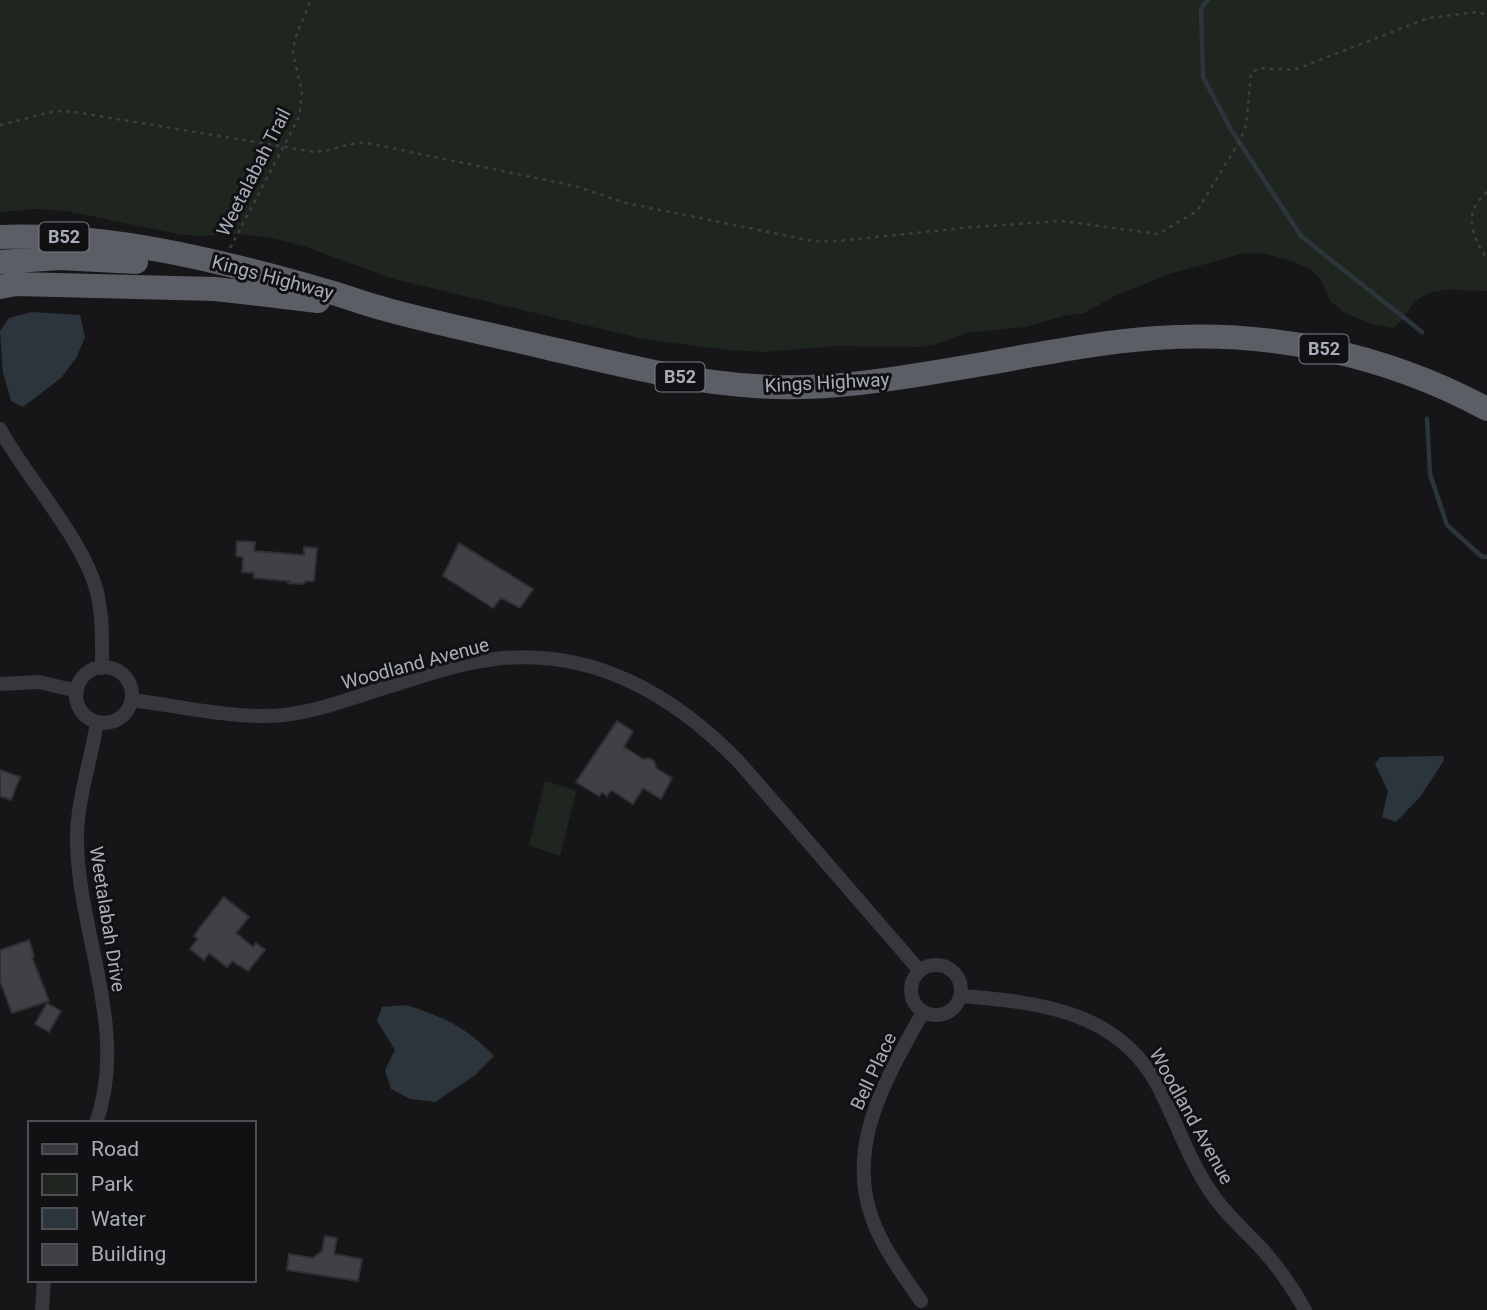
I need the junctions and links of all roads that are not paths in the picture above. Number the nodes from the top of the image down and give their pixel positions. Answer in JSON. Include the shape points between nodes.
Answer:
{"nodes":[{"id":1,"x":0,"y":237,"type":"edge"},
{"id":2,"x":127,"y":245,"type":"junction"},
{"id":3,"x":0,"y":248,"type":"edge"},
{"id":4,"x":0,"y":262,"type":"edge"},
{"id":5,"x":0,"y":286,"type":"edge"},
{"id":6,"x":1428,"y":381,"type":"junction"},
{"id":7,"x":1487,"y":401,"type":"edge"},
{"id":8,"x":1487,"y":409,"type":"edge"},
{"id":9,"x":0,"y":429,"type":"edge"},
{"id":10,"x":102,"y":668,"type":"junction"},
{"id":11,"x":0,"y":684,"type":"edge"},
{"id":12,"x":77,"y":691,"type":"junction"},
{"id":13,"x":131,"y":700,"type":"junction"},
{"id":14,"x":97,"y":722,"type":"junction"},
{"id":15,"x":920,"y":971,"type":"junction"},
{"id":16,"x":961,"y":996,"type":"junction"},
{"id":17,"x":923,"y":1012,"type":"junction"},
{"id":18,"x":96,"y":1121,"type":"edge"},
{"id":19,"x":44,"y":1282,"type":"edge"},
{"id":20,"x":921,"y":1301,"type":"dead end"},
{"id":21,"x":42,"y":1310,"type":"edge"},
{"id":22,"x":1305,"y":1310,"type":"edge"}],
"edges":[{"from":1,"to":2,"type":"highway","name":"Kings Highway","number":"B52","via":[[60,237]]},
{"from":2,"to":3,"type":"street"},
{"from":2,"to":6,"type":"highway","name":"Kings Highway","number":"B52","via":[[223,263],[378,308],[702,381],[805,387],[857,383],[1122,341],[1198,336],[1318,347]]},
{"from":4,"to":5,"type":"highway","name":"Kings Highway","number":"B52","via":[[92,258],[171,266],[350,304],[215,289]]},
{"from":6,"to":7,"type":"highway"},
{"from":6,"to":8,"type":"highway","name":"Kings Highway","number":"B52"},
{"from":9,"to":10,"type":"street","via":[[92,576],[100,612]]},
{"from":10,"to":12,"type":"street","via":[[87,674]]},
{"from":10,"to":13,"type":"street","via":[[125,677]]},
{"from":11,"to":12,"type":"street","via":[[39,682]]},
{"from":12,"to":14,"type":"street","via":[[82,712]]},
{"from":13,"to":14,"type":"street","via":[[119,719]]},
{"from":13,"to":15,"type":"street","name":"Woodland Avenue","via":[[282,715],[496,659],[552,659],[604,672],[653,691],[710,732]]},
{"from":14,"to":18,"type":"street","name":"Weetalabah Drive","via":[[76,841],[107,1045]]},
{"from":15,"to":16,"type":"street","via":[[937,965],[953,971],[962,987]]},
{"from":15,"to":17,"type":"street","via":[[911,992]]},
{"from":16,"to":17,"type":"street","via":[[951,1012],[942,1016]]},
{"from":16,"to":22,"type":"street","name":"Woodland Avenue","via":[[1025,1003],[1077,1016],[1105,1029],[1135,1053],[1159,1089],[1211,1192],[1275,1264]]},
{"from":17,"to":20,"type":"street","name":"Bell Place","via":[[872,1114],[863,1182],[880,1238]]},
{"from":19,"to":21,"type":"street"}]}
